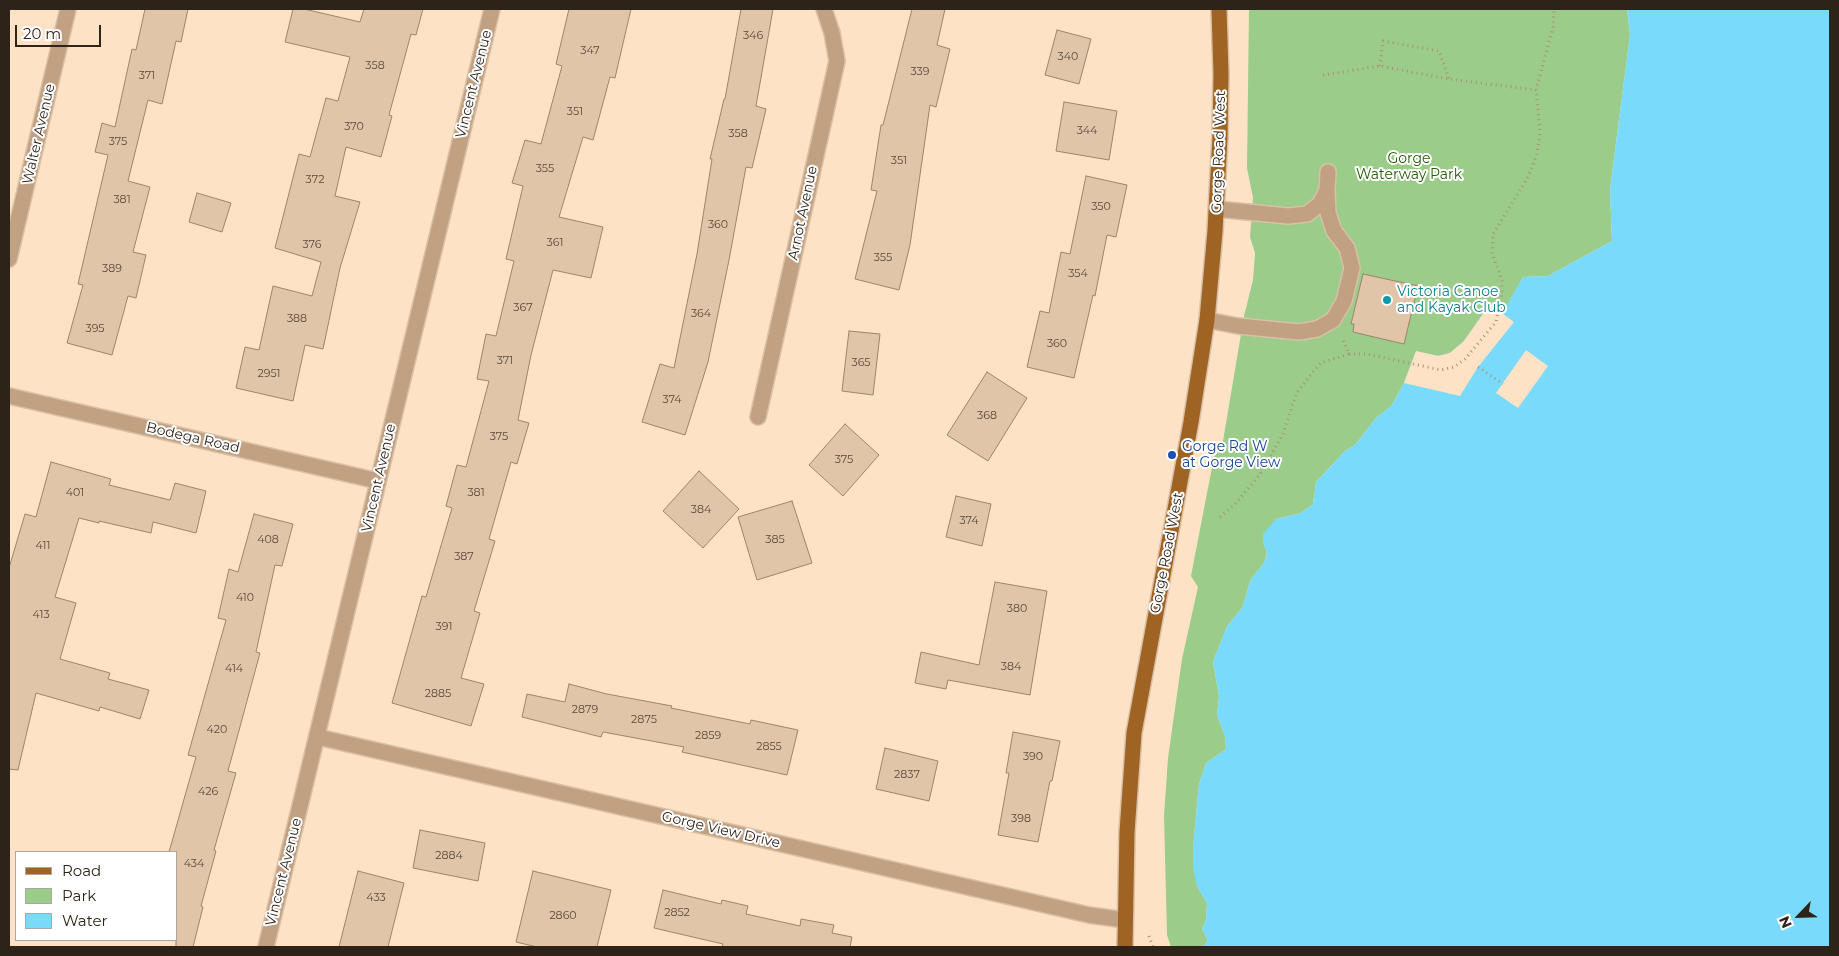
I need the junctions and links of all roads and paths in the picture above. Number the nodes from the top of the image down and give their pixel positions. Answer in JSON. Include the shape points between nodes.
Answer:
{"nodes":[{"id":1,"x":68,"y":9,"type":"edge"},
{"id":2,"x":492,"y":9,"type":"edge"},
{"id":3,"x":824,"y":9,"type":"edge"},
{"id":4,"x":1219,"y":9,"type":"edge"},
{"id":5,"x":1554,"y":9,"type":"edge"},
{"id":6,"x":1380,"y":66,"type":"junction"},
{"id":7,"x":1323,"y":75,"type":"dead end"},
{"id":8,"x":1449,"y":79,"type":"junction"},
{"id":9,"x":1536,"y":90,"type":"junction"},
{"id":10,"x":1328,"y":172,"type":"dead end"},
{"id":11,"x":1327,"y":190,"type":"junction"},
{"id":12,"x":1217,"y":209,"type":"junction"},
{"id":13,"x":9,"y":259,"type":"edge"},
{"id":14,"x":1207,"y":320,"type":"junction"},
{"id":15,"x":1333,"y":320,"type":"junction"},
{"id":16,"x":1349,"y":354,"type":"junction"},
{"id":17,"x":1478,"y":367,"type":"dead end"},
{"id":18,"x":1503,"y":384,"type":"dead end"},
{"id":19,"x":9,"y":396,"type":"edge"},
{"id":20,"x":758,"y":417,"type":"dead end"},
{"id":21,"x":378,"y":481,"type":"junction"},
{"id":22,"x":1220,"y":517,"type":"dead end"},
{"id":23,"x":318,"y":737,"type":"junction"},
{"id":24,"x":1125,"y":920,"type":"junction"},
{"id":25,"x":266,"y":947,"type":"edge"},
{"id":26,"x":1125,"y":947,"type":"edge"}],
"edges":[{"from":1,"to":13,"type":"street","name":"Walter Avenue"},
{"from":2,"to":21,"type":"street","name":"Vincent Avenue"},
{"from":3,"to":20,"type":"street","name":"Arnot Avenue","via":[[837,61]]},
{"from":4,"to":12,"type":"main road","name":"Gorge Road West","via":[[1222,74]]},
{"from":5,"to":9,"type":"path","via":[[1553,27]]},
{"from":6,"to":7,"type":"path"},
{"from":6,"to":8,"type":"path"},
{"from":6,"to":8,"type":"path","via":[[1383,41],[1439,51]]},
{"from":8,"to":9,"type":"path"},
{"from":9,"to":16,"type":"path","via":[[1540,131],[1537,154],[1528,177],[1493,234],[1492,253],[1502,281],[1496,322],[1465,360],[1441,370],[1367,354]]},
{"from":10,"to":11,"type":"street"},
{"from":11,"to":12,"type":"street","via":[[1320,204],[1306,214],[1288,216]]},
{"from":11,"to":15,"type":"street","via":[[1328,213],[1352,268],[1344,301]]},
{"from":12,"to":14,"type":"main road","name":"Gorge Road West"},
{"from":14,"to":15,"type":"street","via":[[1299,332],[1316,329]]},
{"from":14,"to":24,"type":"main road","name":"Gorge Road West","via":[[1134,732]]},
{"from":15,"to":16,"type":"path"},
{"from":16,"to":22,"type":"path","via":[[1321,363],[1310,374],[1296,394],[1283,434],[1260,476]]},
{"from":17,"to":18,"type":"path"},
{"from":19,"to":21,"type":"street","name":"Bodega Road"},
{"from":21,"to":23,"type":"street","name":"Vincent Avenue"},
{"from":23,"to":24,"type":"street","name":"Gorge View Drive","via":[[1079,913]]},
{"from":23,"to":25,"type":"street","name":"Vincent Avenue"},
{"from":24,"to":26,"type":"main road","name":"Gorge Road West"}]}
